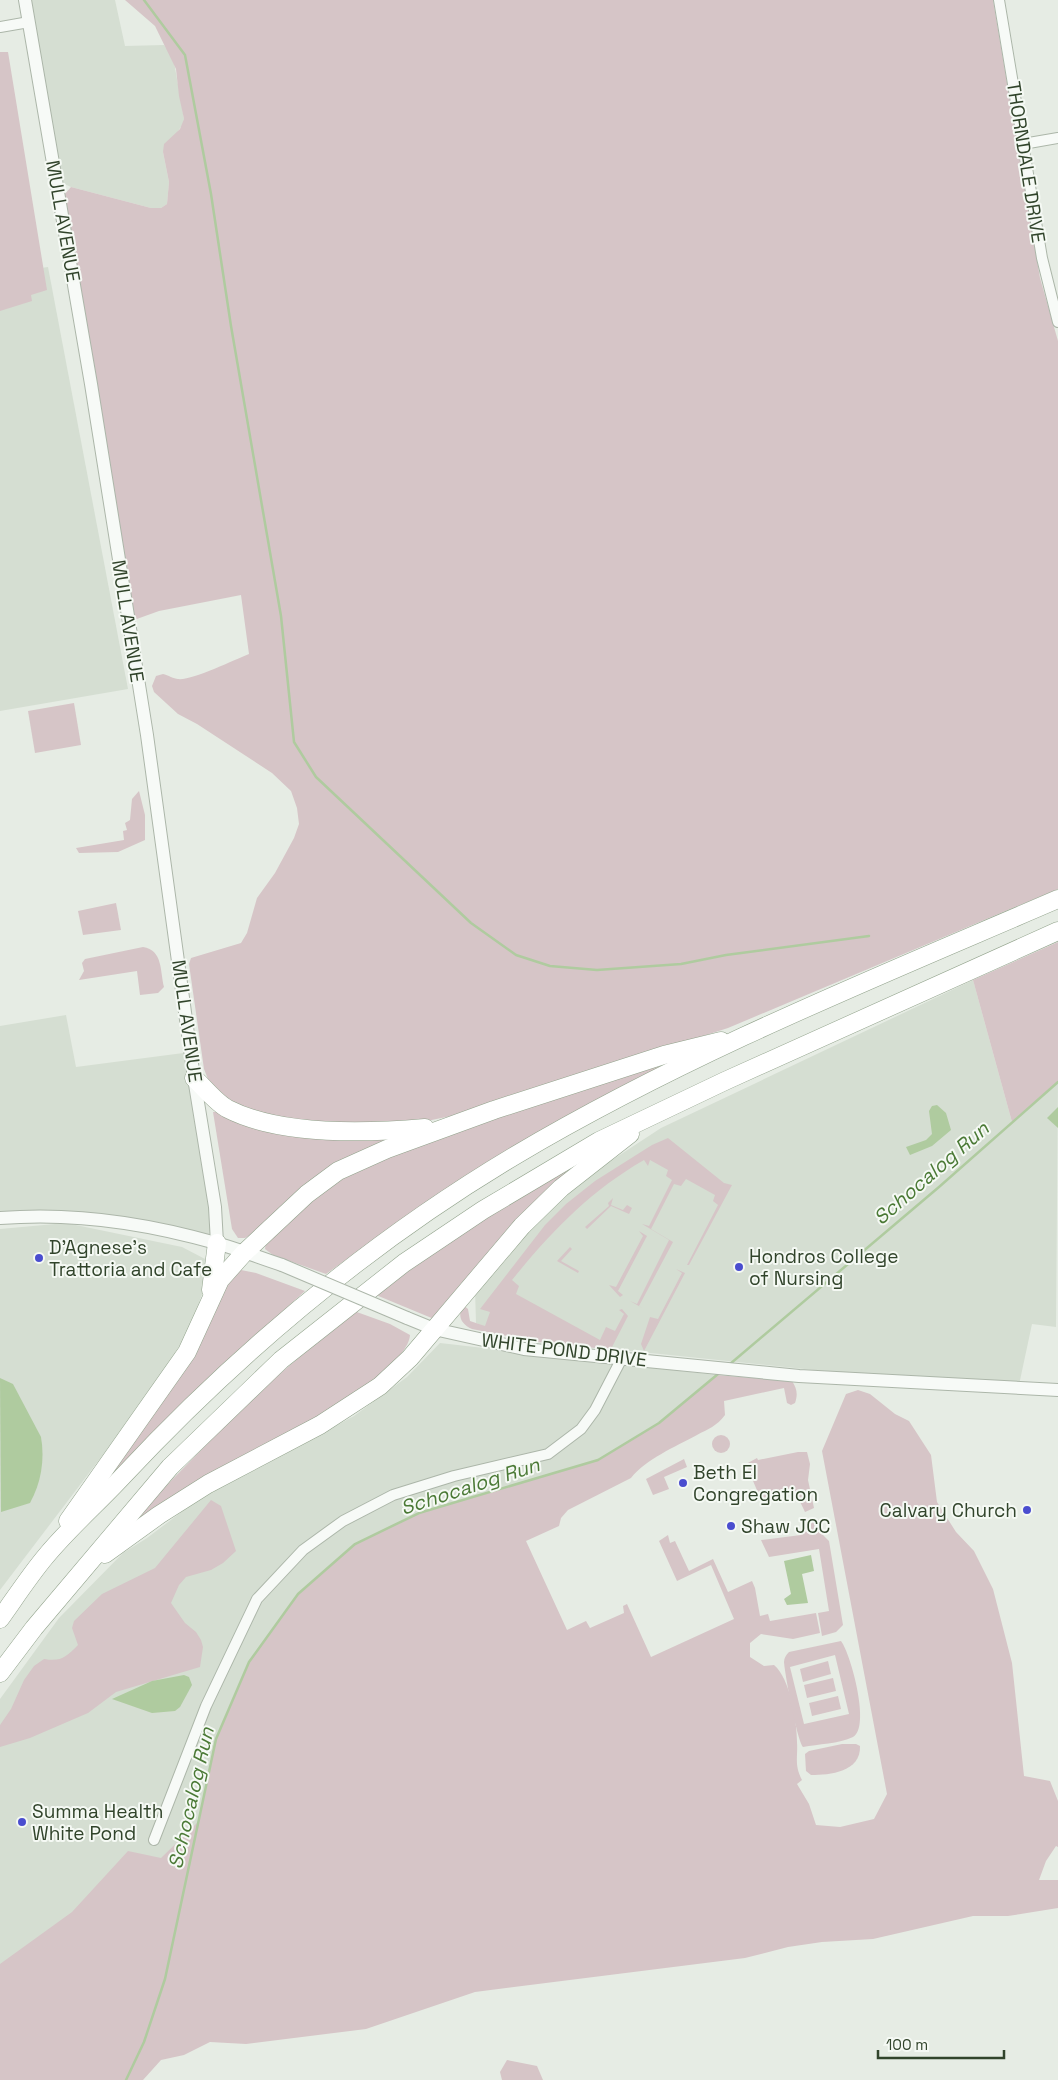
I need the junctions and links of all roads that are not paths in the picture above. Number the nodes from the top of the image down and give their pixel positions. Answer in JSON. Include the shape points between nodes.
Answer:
{"nodes":[{"id":1,"x":25,"y":0,"type":"edge"},
{"id":2,"x":999,"y":0,"type":"edge"},
{"id":3,"x":29,"y":22,"type":"junction"},
{"id":4,"x":0,"y":26,"type":"edge"},
{"id":5,"x":1058,"y":138,"type":"edge"},
{"id":6,"x":1023,"y":144,"type":"junction"},
{"id":7,"x":1058,"y":322,"type":"edge"},
{"id":8,"x":1058,"y":899,"type":"edge"},
{"id":9,"x":1058,"y":931,"type":"edge"},
{"id":10,"x":744,"y":1037,"type":"junction"},
{"id":11,"x":194,"y":1078,"type":"junction"},
{"id":12,"x":655,"y":1114,"type":"junction"},
{"id":13,"x":446,"y":1127,"type":"junction"},
{"id":14,"x":0,"y":1218,"type":"edge"},
{"id":15,"x":218,"y":1243,"type":"junction"},
{"id":16,"x":244,"y":1254,"type":"junction"},
{"id":17,"x":208,"y":1306,"type":"junction"},
{"id":18,"x":434,"y":1329,"type":"junction"},
{"id":19,"x":622,"y":1358,"type":"junction"},
{"id":20,"x":1058,"y":1390,"type":"edge"},
{"id":21,"x":45,"y":1557,"type":"junction"},
{"id":22,"x":84,"y":1569,"type":"junction"},
{"id":23,"x":0,"y":1619,"type":"edge"},
{"id":24,"x":0,"y":1673,"type":"edge"},
{"id":25,"x":154,"y":1840,"type":"dead end"}],
"edges":[{"from":1,"to":3,"type":"street","name":"MULL AVENUE"},
{"from":2,"to":6,"type":"street","name":"THORNDALE DRIVE"},
{"from":3,"to":4,"type":"street"},
{"from":3,"to":11,"type":"street","name":"MULL AVENUE","via":[[147,734]]},
{"from":5,"to":6,"type":"street"},
{"from":6,"to":7,"type":"street","name":"THORNDALE DRIVE","via":[[1042,258]]},
{"from":8,"to":10,"type":"highway"},
{"from":9,"to":12,"type":"highway"},
{"from":10,"to":13,"type":"highway","via":[[664,1055]]},
{"from":10,"to":21,"type":"highway","via":[[618,1099],[516,1155],[346,1269],[187,1410]]},
{"from":11,"to":13,"type":"highway","via":[[227,1109],[273,1124],[382,1132]]},
{"from":11,"to":15,"type":"street","name":"MULL AVENUE"},
{"from":12,"to":18,"type":"highway","via":[[547,1201]]},
{"from":12,"to":22,"type":"highway","via":[[578,1153],[483,1210],[371,1287],[281,1360],[211,1425],[170,1466]]},
{"from":13,"to":16,"type":"highway","via":[[338,1171],[307,1194]]},
{"from":14,"to":15,"type":"street","name":"WHITE POND DRIVE","via":[[90,1218],[135,1224]]},
{"from":15,"to":16,"type":"street","name":"WHITE POND DRIVE"},
{"from":15,"to":17,"type":"highway"},
{"from":16,"to":17,"type":"highway","via":[[220,1280]]},
{"from":16,"to":18,"type":"street","name":"WHITE POND DRIVE","bridge":true,"via":[[282,1266]]},
{"from":17,"to":21,"type":"highway","via":[[187,1352]]},
{"from":18,"to":19,"type":"street","name":"WHITE POND DRIVE","via":[[524,1348]]},
{"from":18,"to":22,"type":"highway","via":[[396,1372],[365,1398],[208,1484]]},
{"from":19,"to":20,"type":"street","name":"WHITE POND DRIVE","via":[[799,1376]]},
{"from":19,"to":25,"type":"street","via":[[596,1410],[580,1429],[548,1454],[454,1476],[393,1495],[343,1521],[303,1550],[257,1599],[206,1706]]},
{"from":21,"to":23,"type":"highway"},
{"from":22,"to":24,"type":"highway"}]}
